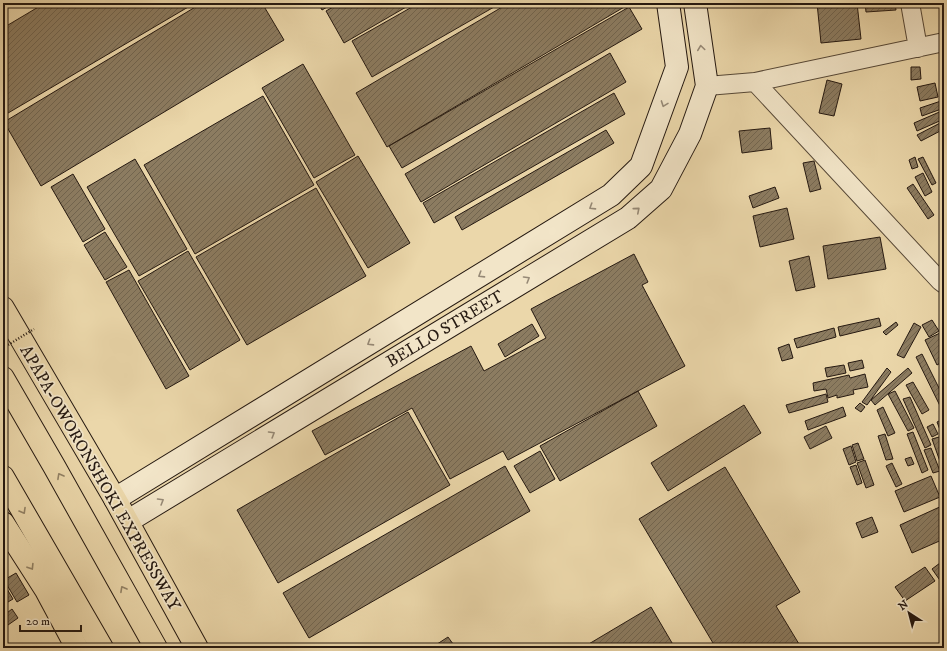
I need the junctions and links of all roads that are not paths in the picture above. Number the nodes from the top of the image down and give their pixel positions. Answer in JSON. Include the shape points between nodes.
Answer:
{"nodes":[{"id":1,"x":668,"y":3,"type":"edge"},
{"id":2,"x":695,"y":3,"type":"edge"},
{"id":3,"x":910,"y":3,"type":"edge"},
{"id":4,"x":944,"y":42,"type":"edge"},
{"id":5,"x":918,"y":48,"type":"junction"},
{"id":6,"x":754,"y":82,"type":"junction"},
{"id":7,"x":707,"y":86,"type":"junction"},
{"id":8,"x":944,"y":284,"type":"edge"},
{"id":9,"x":3,"y":308,"type":"edge"},
{"id":10,"x":3,"y":378,"type":"edge"},
{"id":11,"x":3,"y":477,"type":"edge"},
{"id":12,"x":115,"y":499,"type":"junction"},
{"id":13,"x":128,"y":521,"type":"junction"},
{"id":14,"x":3,"y":523,"type":"edge"},
{"id":15,"x":78,"y":648,"type":"edge"},
{"id":16,"x":102,"y":648,"type":"edge"},
{"id":17,"x":156,"y":648,"type":"edge"},
{"id":18,"x":197,"y":648,"type":"edge"}],
"edges":[{"from":1,"to":12,"type":"street","name":"BELLO STREET","one_way":true,"via":[[677,67],[641,166],[611,195]]},
{"from":7,"to":2,"type":"street","one_way":true},
{"from":3,"to":5,"type":"street"},
{"from":4,"to":5,"type":"street"},
{"from":5,"to":6,"type":"street"},
{"from":6,"to":7,"type":"street"},
{"from":6,"to":8,"type":"street"},
{"from":13,"to":7,"type":"street","name":"BELLO STREET","one_way":true,"via":[[628,218],[661,189],[690,134]]},
{"from":9,"to":12,"type":"main road","name":"APAPA-OWORONSHOKI EXPRESSWAY"},
{"from":17,"to":10,"type":"main road","name":"APAPA-OWORONSHOKI EXPRESSWAY","one_way":true},
{"from":11,"to":16,"type":"main road","one_way":true},
{"from":12,"to":13,"type":"main road","name":"APAPA-OWORONSHOKI EXPRESSWAY"},
{"from":13,"to":18,"type":"main road","name":"APAPA-OWORONSHOKI EXPRESSWAY"},
{"from":14,"to":15,"type":"main road","one_way":true,"via":[[46,590]]}]}
